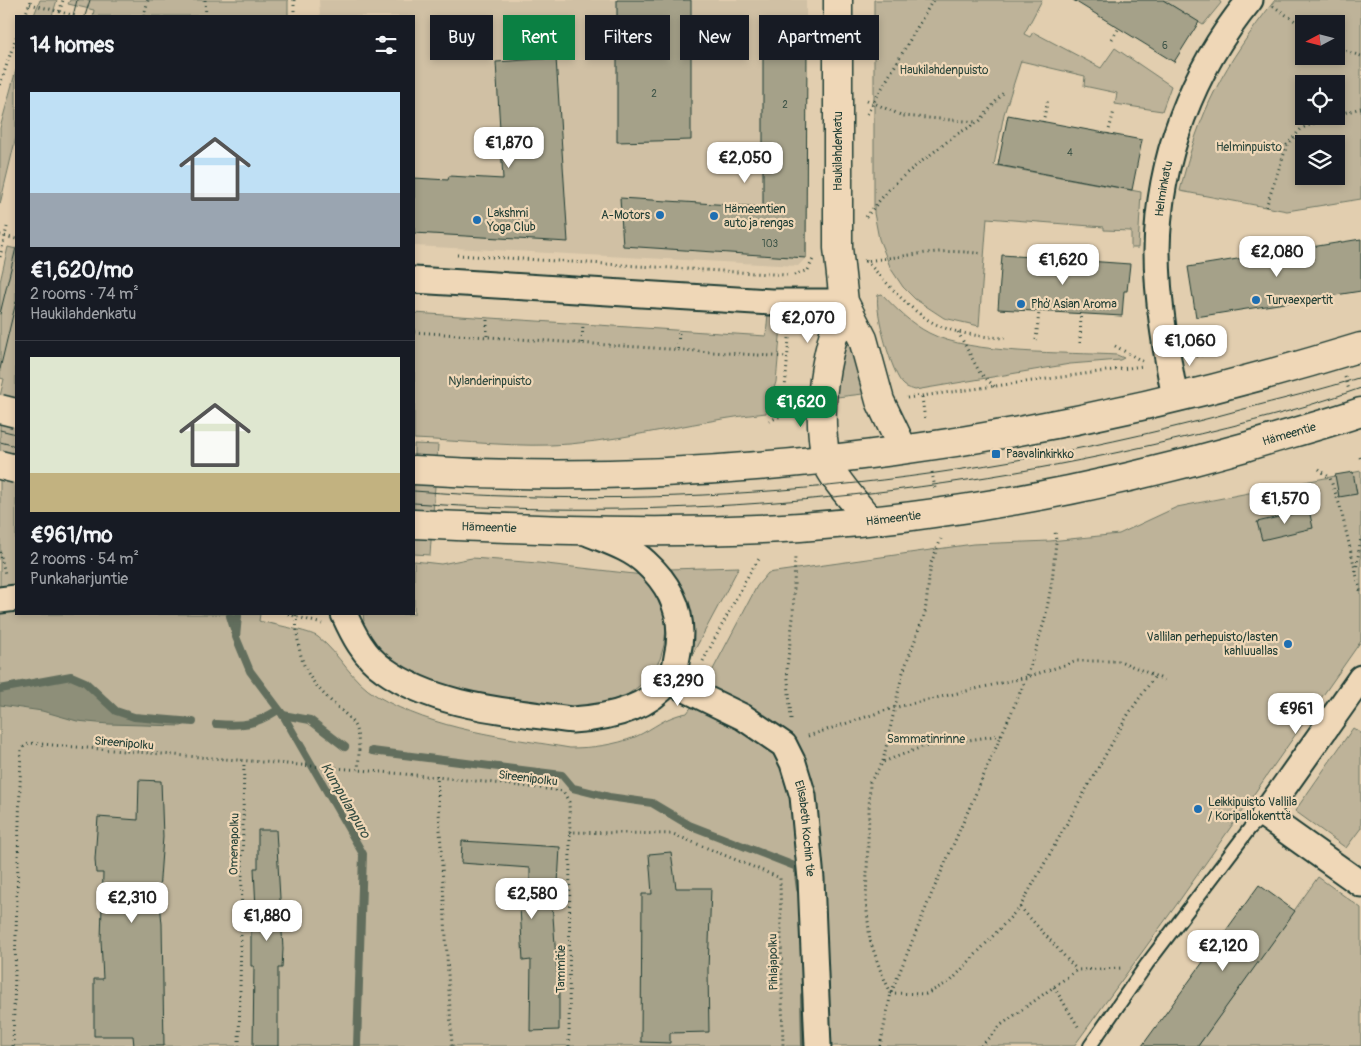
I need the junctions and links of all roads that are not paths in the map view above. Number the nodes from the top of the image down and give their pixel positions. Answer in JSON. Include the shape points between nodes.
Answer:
{"nodes":[{"id":1,"x":838,"y":0,"type":"edge"},
{"id":2,"x":1261,"y":2,"type":"edge"},
{"id":3,"x":415,"y":280,"type":"edge"},
{"id":4,"x":844,"y":302,"type":"junction"},
{"id":5,"x":1361,"y":347,"type":"edge"},
{"id":6,"x":1176,"y":398,"type":"junction"},
{"id":7,"x":0,"y":409,"type":"edge"},
{"id":8,"x":1361,"y":412,"type":"edge"},
{"id":9,"x":15,"y":413,"type":"edge"},
{"id":10,"x":903,"y":449,"type":"junction"},
{"id":11,"x":825,"y":459,"type":"junction"},
{"id":12,"x":0,"y":465,"type":"edge"},
{"id":13,"x":15,"y":469,"type":"edge"},
{"id":14,"x":415,"y":470,"type":"edge"},
{"id":15,"x":869,"y":520,"type":"junction"},
{"id":16,"x":415,"y":524,"type":"edge"},
{"id":17,"x":584,"y":531,"type":"junction"},
{"id":18,"x":15,"y":598,"type":"edge"},
{"id":19,"x":0,"y":600,"type":"edge"},
{"id":20,"x":334,"y":620,"type":"edge"},
{"id":21,"x":1361,"y":678,"type":"edge"},
{"id":22,"x":678,"y":685,"type":"junction"},
{"id":23,"x":1264,"y":815,"type":"junction"},
{"id":24,"x":1361,"y":884,"type":"edge"},
{"id":25,"x":818,"y":1046,"type":"edge"},
{"id":26,"x":1090,"y":1046,"type":"edge"}],
"edges":[{"from":1,"to":4,"type":"main road","name":"Haukilahdenkatu","via":[[838,248]]},
{"from":2,"to":6,"type":"street","name":"Helminkatu","via":[[1237,15],[1196,82],[1180,122],[1164,183],[1157,254],[1168,361]]},
{"from":3,"to":4,"type":"street"},
{"from":4,"to":10,"type":"main road","name":"Haukilahdenkatu","via":[[863,339],[880,401]]},
{"from":4,"to":11,"type":"main road","name":"Haukilahdenkatu","via":[[830,340],[820,410]]},
{"from":5,"to":6,"type":"main road"},
{"from":6,"to":10,"type":"main road","via":[[1033,429]]},
{"from":7,"to":9,"type":"main road","bridge":true},
{"from":8,"to":15,"type":"main road","name":"Hämeentie","via":[[1196,461],[1102,483],[938,512]]},
{"from":10,"to":11,"type":"main road"},
{"from":11,"to":14,"type":"main road","via":[[658,472],[581,474]]},
{"from":11,"to":15,"type":"main road","name":"Haukilahdenkatu"},
{"from":12,"to":13,"type":"main road","bridge":true},
{"from":15,"to":17,"type":"main road","name":"Hämeentie","via":[[782,527]]},
{"from":16,"to":17,"type":"main road","name":"Hämeentie"},
{"from":17,"to":22,"type":"street","via":[[644,561],[669,590],[678,608],[681,626]]},
{"from":18,"to":19,"type":"street"},
{"from":20,"to":22,"type":"street","via":[[382,669],[413,687],[458,702],[572,720],[629,709]]},
{"from":21,"to":23,"type":"street"},
{"from":22,"to":25,"type":"street","name":"Elisabeth Kochin tie","via":[[789,743],[803,796],[811,879]]},
{"from":23,"to":24,"type":"street"},
{"from":23,"to":26,"type":"lane","via":[[1250,828],[1147,964]]}]}
